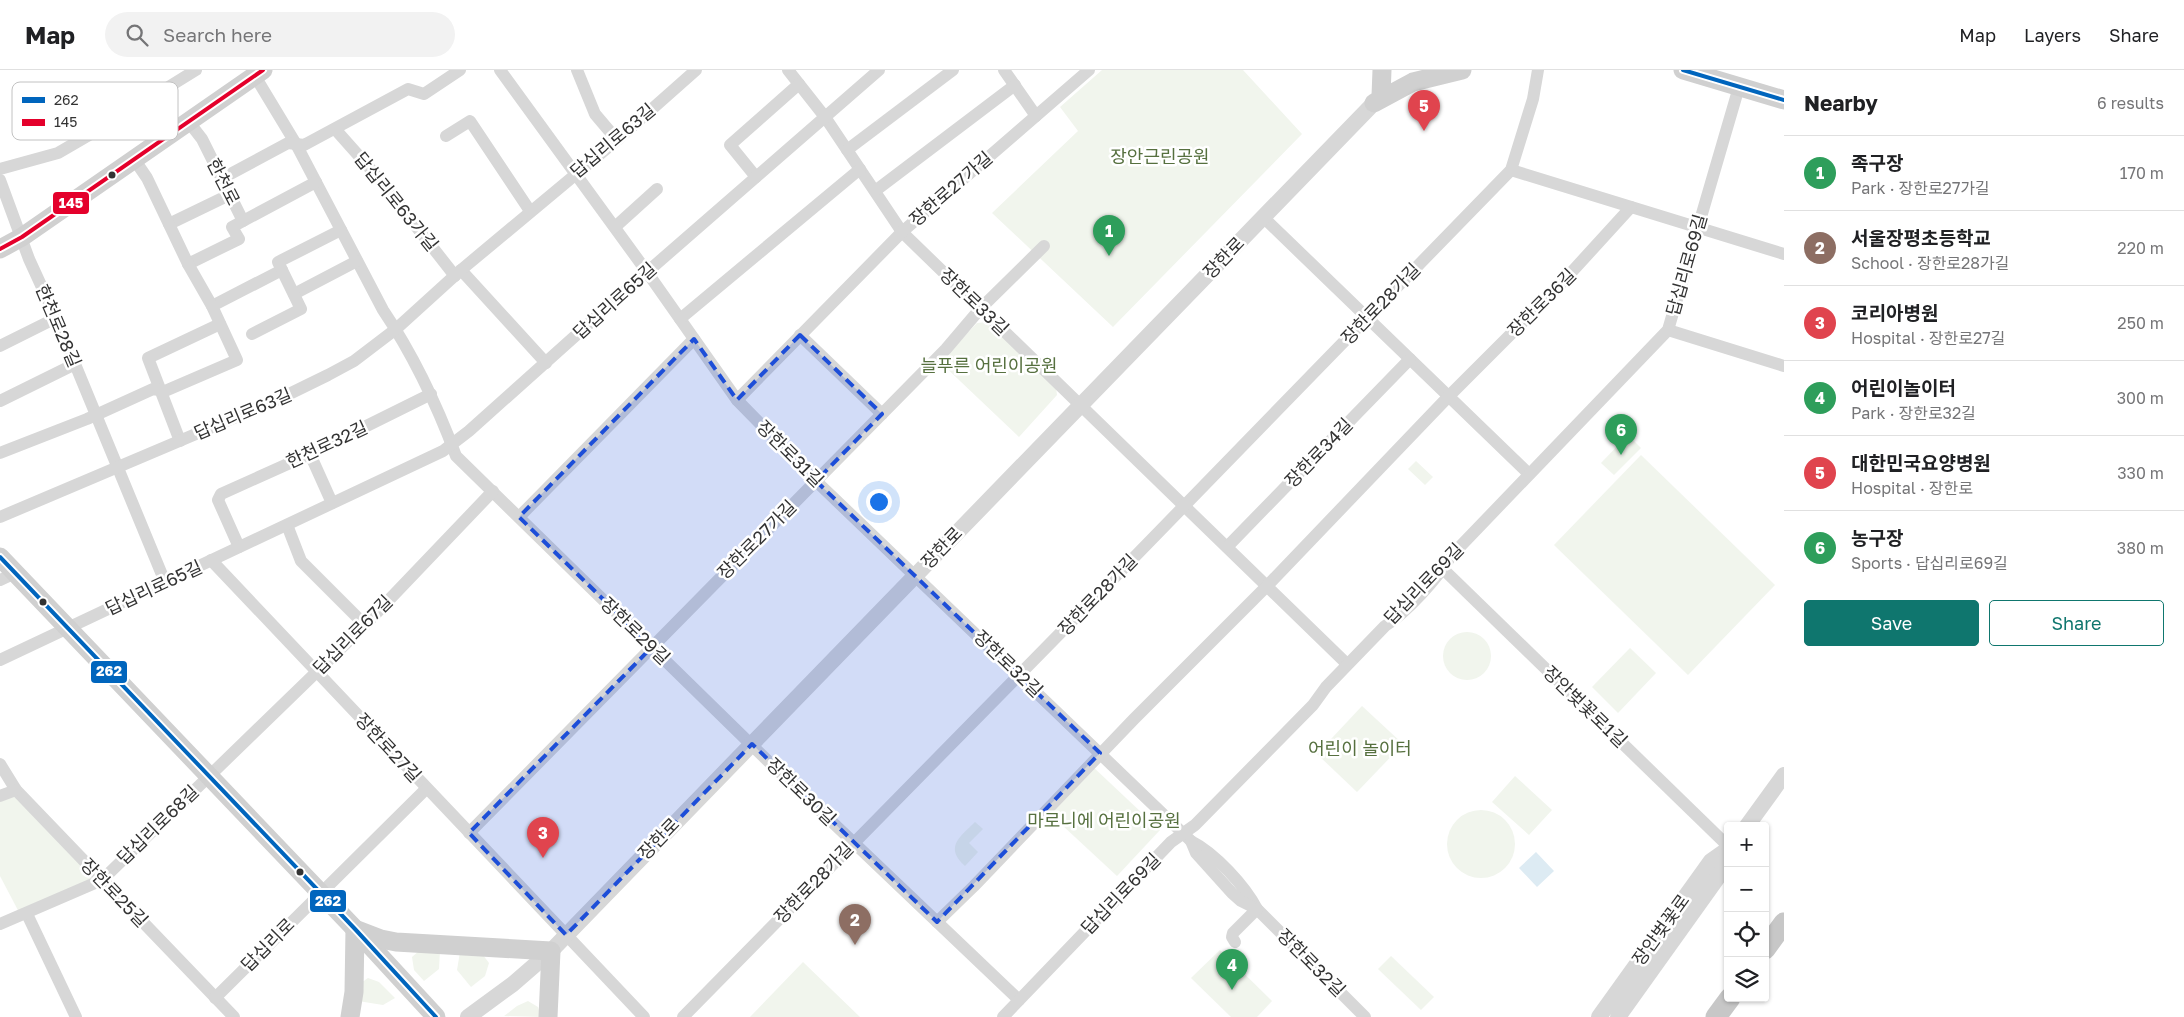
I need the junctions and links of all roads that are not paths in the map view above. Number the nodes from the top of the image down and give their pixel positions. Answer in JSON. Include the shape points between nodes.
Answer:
{"nodes":[{"id":1,"x":196,"y":70,"type":"edge"},
{"id":2,"x":460,"y":70,"type":"edge"},
{"id":3,"x":500,"y":70,"type":"edge"},
{"id":4,"x":696,"y":70,"type":"edge"},
{"id":5,"x":788,"y":70,"type":"edge"},
{"id":6,"x":879,"y":70,"type":"edge"},
{"id":7,"x":953,"y":70,"type":"edge"},
{"id":8,"x":1004,"y":70,"type":"edge"},
{"id":9,"x":1089,"y":70,"type":"edge"},
{"id":10,"x":1382,"y":70,"type":"edge"},
{"id":11,"x":1406,"y":70,"type":"edge"},
{"id":12,"x":1462,"y":70,"type":"edge"},
{"id":13,"x":1538,"y":70,"type":"edge"},
{"id":14,"x":1683,"y":70,"type":"edge"},
{"id":15,"x":259,"y":73,"type":"edge"},
{"id":16,"x":583,"y":73,"type":"edge"},
{"id":17,"x":177,"y":82,"type":"edge"},
{"id":18,"x":799,"y":84,"type":"junction"},
{"id":19,"x":1015,"y":85,"type":"junction"},
{"id":20,"x":1739,"y":87,"type":"junction"},
{"id":21,"x":1377,"y":100,"type":"junction"},
{"id":22,"x":1784,"y":100,"type":"edge"},
{"id":23,"x":1036,"y":116,"type":"junction"},
{"id":24,"x":825,"y":117,"type":"junction"},
{"id":25,"x":188,"y":121,"type":"junction"},
{"id":26,"x":178,"y":128,"type":"edge"},
{"id":27,"x":335,"y":129,"type":"junction"},
{"id":28,"x":446,"y":136,"type":"dead end"},
{"id":29,"x":80,"y":140,"type":"edge"},
{"id":30,"x":161,"y":140,"type":"edge"},
{"id":31,"x":617,"y":140,"type":"junction"},
{"id":32,"x":296,"y":144,"type":"junction"},
{"id":33,"x":847,"y":150,"type":"junction"},
{"id":34,"x":134,"y":159,"type":"junction"},
{"id":35,"x":0,"y":169,"type":"edge"},
{"id":36,"x":860,"y":169,"type":"junction"},
{"id":37,"x":1511,"y":170,"type":"junction"},
{"id":38,"x":576,"y":173,"type":"junction"},
{"id":39,"x":756,"y":177,"type":"junction"},
{"id":40,"x":221,"y":179,"type":"junction"},
{"id":41,"x":0,"y":180,"type":"edge"},
{"id":42,"x":316,"y":182,"type":"junction"},
{"id":43,"x":657,"y":189,"type":"dead end"},
{"id":44,"x":875,"y":191,"type":"junction"},
{"id":45,"x":229,"y":195,"type":"junction"},
{"id":46,"x":1632,"y":207,"type":"junction"},
{"id":47,"x":530,"y":211,"type":"junction"},
{"id":48,"x":1263,"y":217,"type":"junction"},
{"id":49,"x":243,"y":221,"type":"junction"},
{"id":50,"x":169,"y":224,"type":"junction"},
{"id":51,"x":615,"y":227,"type":"junction"},
{"id":52,"x":1698,"y":227,"type":"junction"},
{"id":53,"x":340,"y":230,"type":"junction"},
{"id":54,"x":902,"y":232,"type":"junction"},
{"id":55,"x":22,"y":237,"type":"junction"},
{"id":56,"x":1044,"y":246,"type":"dead end"},
{"id":57,"x":0,"y":249,"type":"edge"},
{"id":58,"x":1784,"y":254,"type":"edge"},
{"id":59,"x":357,"y":261,"type":"junction"},
{"id":60,"x":188,"y":264,"type":"junction"},
{"id":61,"x":280,"y":266,"type":"junction"},
{"id":62,"x":647,"y":272,"type":"junction"},
{"id":63,"x":458,"y":273,"type":"junction"},
{"id":64,"x":294,"y":294,"type":"junction"},
{"id":65,"x":212,"y":306,"type":"junction"},
{"id":66,"x":980,"y":309,"type":"junction"},
{"id":67,"x":56,"y":318,"type":"junction"},
{"id":68,"x":1368,"y":318,"type":"junction"},
{"id":69,"x":680,"y":319,"type":"junction"},
{"id":70,"x":220,"y":324,"type":"junction"},
{"id":71,"x":396,"y":329,"type":"junction"},
{"id":72,"x":1668,"y":330,"type":"junction"},
{"id":73,"x":252,"y":334,"type":"dead end"},
{"id":74,"x":800,"y":335,"type":"junction"},
{"id":75,"x":694,"y":339,"type":"junction"},
{"id":76,"x":0,"y":346,"type":"edge"},
{"id":77,"x":1410,"y":359,"type":"junction"},
{"id":78,"x":546,"y":362,"type":"junction"},
{"id":79,"x":75,"y":364,"type":"junction"},
{"id":80,"x":1784,"y":366,"type":"edge"},
{"id":81,"x":160,"y":390,"type":"junction"},
{"id":82,"x":431,"y":394,"type":"junction"},
{"id":83,"x":1449,"y":396,"type":"junction"},
{"id":84,"x":737,"y":400,"type":"junction"},
{"id":85,"x":0,"y":401,"type":"edge"},
{"id":86,"x":1080,"y":406,"type":"junction"},
{"id":87,"x":95,"y":414,"type":"junction"},
{"id":88,"x":882,"y":414,"type":"junction"},
{"id":89,"x":180,"y":441,"type":"junction"},
{"id":90,"x":452,"y":445,"type":"junction"},
{"id":91,"x":0,"y":453,"type":"edge"},
{"id":92,"x":310,"y":454,"type":"junction"},
{"id":93,"x":116,"y":467,"type":"junction"},
{"id":94,"x":1529,"y":474,"type":"junction"},
{"id":95,"x":816,"y":481,"type":"junction"},
{"id":96,"x":493,"y":491,"type":"junction"},
{"id":97,"x":332,"y":504,"type":"junction"},
{"id":98,"x":1184,"y":506,"type":"junction"},
{"id":99,"x":0,"y":517,"type":"edge"},
{"id":100,"x":519,"y":517,"type":"junction"},
{"id":101,"x":287,"y":524,"type":"junction"},
{"id":102,"x":239,"y":547,"type":"junction"},
{"id":103,"x":1227,"y":547,"type":"junction"},
{"id":104,"x":0,"y":557,"type":"edge"},
{"id":105,"x":211,"y":560,"type":"junction"},
{"id":106,"x":1443,"y":569,"type":"junction"},
{"id":107,"x":915,"y":575,"type":"junction"},
{"id":108,"x":7,"y":576,"type":"edge"},
{"id":109,"x":165,"y":582,"type":"junction"},
{"id":110,"x":1267,"y":586,"type":"junction"},
{"id":111,"x":365,"y":625,"type":"junction"},
{"id":112,"x":68,"y":628,"type":"junction"},
{"id":113,"x":652,"y":647,"type":"junction"},
{"id":114,"x":0,"y":660,"type":"edge"},
{"id":115,"x":1347,"y":664,"type":"junction"},
{"id":116,"x":316,"y":672,"type":"junction"},
{"id":117,"x":1019,"y":676,"type":"junction"},
{"id":118,"x":752,"y":744,"type":"junction"},
{"id":119,"x":1100,"y":753,"type":"junction"},
{"id":120,"x":0,"y":764,"type":"edge"},
{"id":121,"x":1784,"y":775,"type":"edge"},
{"id":122,"x":208,"y":776,"type":"junction"},
{"id":123,"x":426,"y":789,"type":"junction"},
{"id":124,"x":16,"y":790,"type":"junction"},
{"id":125,"x":0,"y":796,"type":"edge"},
{"id":126,"x":1749,"y":822,"type":"edge"},
{"id":127,"x":469,"y":834,"type":"junction"},
{"id":128,"x":1188,"y":837,"type":"junction"},
{"id":129,"x":854,"y":843,"type":"junction"},
{"id":130,"x":1724,"y":843,"type":"edge"},
{"id":131,"x":1724,"y":850,"type":"edge"},
{"id":132,"x":1724,"y":867,"type":"edge"},
{"id":133,"x":102,"y":880,"type":"junction"},
{"id":134,"x":321,"y":893,"type":"junction"},
{"id":135,"x":1257,"y":909,"type":"junction"},
{"id":136,"x":27,"y":914,"type":"junction"},
{"id":137,"x":937,"y":922,"type":"junction"},
{"id":138,"x":1784,"y":923,"type":"edge"},
{"id":139,"x":0,"y":924,"type":"edge"},
{"id":140,"x":355,"y":929,"type":"junction"},
{"id":141,"x":566,"y":935,"type":"junction"},
{"id":142,"x":1234,"y":942,"type":"dead end"},
{"id":143,"x":1769,"y":944,"type":"edge"},
{"id":144,"x":551,"y":952,"type":"junction"},
{"id":145,"x":215,"y":998,"type":"junction"},
{"id":146,"x":1019,"y":1000,"type":"junction"},
{"id":147,"x":1727,"y":1002,"type":"edge"},
{"id":148,"x":76,"y":1017,"type":"edge"},
{"id":149,"x":234,"y":1017,"type":"edge"},
{"id":150,"x":350,"y":1017,"type":"edge"},
{"id":151,"x":436,"y":1017,"type":"edge"},
{"id":152,"x":468,"y":1017,"type":"edge"},
{"id":153,"x":548,"y":1017,"type":"edge"},
{"id":154,"x":644,"y":1017,"type":"edge"},
{"id":155,"x":683,"y":1017,"type":"edge"},
{"id":156,"x":1003,"y":1017,"type":"edge"},
{"id":157,"x":1366,"y":1017,"type":"edge"},
{"id":158,"x":1599,"y":1017,"type":"edge"},
{"id":159,"x":1618,"y":1017,"type":"edge"},
{"id":160,"x":1716,"y":1017,"type":"edge"}],
"edges":[{"from":1,"to":17,"type":"street"},
{"from":2,"to":27,"type":"street","via":[[424,94],[408,89]]},
{"from":3,"to":38,"type":"street","name":"장한로31길"},
{"from":4,"to":31,"type":"street","name":"답십리로63길"},
{"from":5,"to":18,"type":"street","name":"장한로33길"},
{"from":6,"to":24,"type":"street","name":"답십리로65길"},
{"from":7,"to":33,"type":"street"},
{"from":8,"to":19,"type":"street"},
{"from":9,"to":23,"type":"street","name":"장한로27가길"},
{"from":10,"to":21,"type":"main road"},
{"from":11,"to":21,"type":"main road","name":"장한로"},
{"from":12,"to":21,"type":"main road","via":[[1413,82]]},
{"from":13,"to":37,"type":"street","name":"장한로28가길","via":[[1533,100]]},
{"from":14,"to":20,"type":"main road"},
{"from":15,"to":25,"type":"main road"},
{"from":15,"to":32,"type":"street"},
{"from":16,"to":31,"type":"street","via":[[595,114]]},
{"from":18,"to":24,"type":"street","name":"장한로33길"},
{"from":18,"to":39,"type":"street","via":[[730,145]]},
{"from":19,"to":23,"type":"street"},
{"from":19,"to":44,"type":"street"},
{"from":20,"to":22,"type":"main road"},
{"from":20,"to":52,"type":"street","name":"답십리로69길"},
{"from":21,"to":48,"type":"street","name":"장한로"},
{"from":23,"to":54,"type":"street","name":"장한로27가길"},
{"from":24,"to":33,"type":"street","name":"장한로33길"},
{"from":24,"to":39,"type":"street","name":"답십리로65길"},
{"from":25,"to":26,"type":"main road"},
{"from":25,"to":40,"type":"street","name":"한천로","via":[[202,139]]},
{"from":27,"to":32,"type":"street","via":[[304,145]]},
{"from":27,"to":63,"type":"street","name":"답십리로63가길"},
{"from":28,"to":47,"type":"street","via":[[470,121]]},
{"from":29,"to":35,"type":"street","via":[[58,153]]},
{"from":30,"to":34,"type":"main road"},
{"from":31,"to":38,"type":"street","name":"답십리로63길"},
{"from":32,"to":40,"type":"street","via":[[288,143]]},
{"from":32,"to":42,"type":"street"},
{"from":33,"to":36,"type":"street","name":"장한로33길"},
{"from":34,"to":50,"type":"street"},
{"from":34,"to":55,"type":"main road"},
{"from":36,"to":44,"type":"street","name":"장한로33길"},
{"from":36,"to":69,"type":"street"},
{"from":37,"to":46,"type":"street"},
{"from":37,"to":68,"type":"street","name":"장한로28가길"},
{"from":38,"to":47,"type":"street","name":"답십리로63길"},
{"from":38,"to":51,"type":"street","name":"장한로31길"},
{"from":39,"to":62,"type":"street","name":"답십리로65길"},
{"from":40,"to":45,"type":"street","name":"한천로"},
{"from":41,"to":55,"type":"street","name":"한천로28길"},
{"from":42,"to":49,"type":"street"},
{"from":42,"to":53,"type":"street"},
{"from":43,"to":51,"type":"street"},
{"from":44,"to":54,"type":"street","name":"장한로33길"},
{"from":45,"to":49,"type":"street","name":"한천로"},
{"from":45,"to":50,"type":"street"},
{"from":46,"to":52,"type":"street"},
{"from":46,"to":83,"type":"street","name":"장한로36길"},
{"from":47,"to":63,"type":"street","name":"답십리로63길"},
{"from":48,"to":68,"type":"street"},
{"from":48,"to":86,"type":"street","name":"장한로"},
{"from":49,"to":60,"type":"street","name":"한천로","via":[[232,227],[239,239]]},
{"from":50,"to":60,"type":"street"},
{"from":51,"to":62,"type":"street","name":"장한로31길"},
{"from":52,"to":58,"type":"street"},
{"from":52,"to":72,"type":"street","name":"답십리로69길"},
{"from":53,"to":59,"type":"street"},
{"from":53,"to":61,"type":"street"},
{"from":54,"to":66,"type":"street","name":"장한로33길"},
{"from":54,"to":74,"type":"street","name":"장한로27가길"},
{"from":55,"to":57,"type":"main road"},
{"from":55,"to":67,"type":"street","name":"한천로28길"},
{"from":56,"to":66,"type":"street","name":"장한로27가길"},
{"from":59,"to":64,"type":"street"},
{"from":59,"to":71,"type":"street"},
{"from":60,"to":65,"type":"street"},
{"from":61,"to":64,"type":"street"},
{"from":61,"to":65,"type":"street"},
{"from":62,"to":69,"type":"street","name":"장한로31길"},
{"from":62,"to":78,"type":"street","name":"답십리로65길"},
{"from":63,"to":71,"type":"street","name":"답십리로63길"},
{"from":63,"to":78,"type":"street"},
{"from":64,"to":73,"type":"street","via":[[301,309]]},
{"from":65,"to":70,"type":"street"},
{"from":66,"to":86,"type":"street","name":"장한로33길"},
{"from":66,"to":88,"type":"street","name":"장한로27가길"},
{"from":67,"to":76,"type":"street"},
{"from":67,"to":79,"type":"street","name":"한천로28길"},
{"from":68,"to":77,"type":"street"},
{"from":68,"to":98,"type":"street","name":"장한로28가길"},
{"from":69,"to":75,"type":"street","name":"장한로31길"},
{"from":70,"to":81,"type":"street","via":[[148,358]]},
{"from":70,"to":81,"type":"street","via":[[237,360],[165,391]]},
{"from":71,"to":82,"type":"street"},
{"from":71,"to":89,"type":"street","name":"답십리로63길","via":[[328,376]]},
{"from":72,"to":80,"type":"street"},
{"from":72,"to":94,"type":"street","name":"답십리로69길"},
{"from":74,"to":84,"type":"street","name":"장한로27가길"},
{"from":74,"to":88,"type":"street"},
{"from":75,"to":84,"type":"street","name":"장한로31길"},
{"from":75,"to":100,"type":"street"},
{"from":77,"to":83,"type":"street"},
{"from":77,"to":103,"type":"street","name":"장한로34길"},
{"from":78,"to":90,"type":"street","name":"답십리로65길"},
{"from":79,"to":85,"type":"street"},
{"from":79,"to":87,"type":"street","name":"한천로28길"},
{"from":81,"to":87,"type":"street","via":[[153,389]]},
{"from":81,"to":89,"type":"street"},
{"from":82,"to":90,"type":"street"},
{"from":82,"to":92,"type":"street","name":"한천로32길"},
{"from":83,"to":94,"type":"street"},
{"from":83,"to":110,"type":"street"},
{"from":84,"to":95,"type":"street","name":"장한로31길"},
{"from":86,"to":98,"type":"street"},
{"from":86,"to":107,"type":"street","name":"장한로"},
{"from":87,"to":91,"type":"street"},
{"from":87,"to":93,"type":"street","name":"한천로28길"},
{"from":88,"to":95,"type":"street","name":"장한로27가길"},
{"from":89,"to":93,"type":"street","name":"답십리로63길"},
{"from":90,"to":96,"type":"street","name":"장한로29길","via":[[456,456]]},
{"from":90,"to":97,"type":"street","name":"답십리로65길"},
{"from":92,"to":97,"type":"street"},
{"from":92,"to":102,"type":"street","name":"한천로32길","via":[[222,494],[218,500]]},
{"from":93,"to":99,"type":"street","name":"답십리로63길"},
{"from":93,"to":109,"type":"street","name":"한천로28길"},
{"from":94,"to":106,"type":"street","name":"답십리로69길","via":[[1451,556]]},
{"from":95,"to":107,"type":"street","name":"장한로31길"},
{"from":95,"to":113,"type":"street","name":"장한로27가길"},
{"from":96,"to":100,"type":"street","name":"장한로29길"},
{"from":96,"to":111,"type":"street","name":"답십리로67길"},
{"from":97,"to":101,"type":"street","name":"답십리로65길"},
{"from":98,"to":103,"type":"street"},
{"from":98,"to":117,"type":"street","name":"장한로28가길"},
{"from":100,"to":113,"type":"street","name":"장한로29길"},
{"from":101,"to":102,"type":"street","name":"답십리로65길"},
{"from":101,"to":111,"type":"street","via":[[301,561]]},
{"from":102,"to":105,"type":"street","name":"답십리로65길"},
{"from":103,"to":110,"type":"street"},
{"from":104,"to":108,"type":"main road"},
{"from":105,"to":109,"type":"street","name":"답십리로65길"},
{"from":105,"to":116,"type":"street","name":"장한로27길"},
{"from":106,"to":115,"type":"street","name":"답십리로69길"},
{"from":106,"to":130,"type":"street","name":"장안벚꽃로1길"},
{"from":107,"to":117,"type":"street","name":"장한로32길"},
{"from":107,"to":118,"type":"street","name":"장한로"},
{"from":108,"to":112,"type":"main road"},
{"from":109,"to":112,"type":"street","name":"답십리로65길"},
{"from":110,"to":115,"type":"street"},
{"from":110,"to":119,"type":"street"},
{"from":111,"to":116,"type":"street","name":"답십리로67길"},
{"from":112,"to":114,"type":"street","name":"답십리로65길"},
{"from":112,"to":122,"type":"main road"},
{"from":113,"to":118,"type":"street","name":"장한로29길"},
{"from":113,"to":127,"type":"street","name":"장한로27가길"},
{"from":115,"to":128,"type":"street","name":"답십리로69길","via":[[1313,705],[1195,825]]},
{"from":116,"to":122,"type":"street","name":"답십리로67길"},
{"from":116,"to":123,"type":"street","name":"장한로27길"},
{"from":117,"to":119,"type":"street","name":"장한로32길"},
{"from":117,"to":129,"type":"street","name":"장한로28가길"},
{"from":118,"to":129,"type":"street","name":"장한로30길"},
{"from":118,"to":141,"type":"street","name":"장한로"},
{"from":119,"to":128,"type":"street","name":"장한로32길"},
{"from":119,"to":137,"type":"street"},
{"from":120,"to":124,"type":"street","name":"장한로25길"},
{"from":121,"to":126,"type":"street"},
{"from":122,"to":133,"type":"street","name":"답십리로68길"},
{"from":122,"to":134,"type":"main road"},
{"from":123,"to":127,"type":"street","name":"장한로27길"},
{"from":123,"to":134,"type":"street","name":"답십리로"},
{"from":124,"to":125,"type":"street"},
{"from":124,"to":133,"type":"street","name":"장한로25길"},
{"from":127,"to":141,"type":"street","name":"장한로27길"},
{"from":128,"to":135,"type":"street","name":"장한로32길","via":[[1196,853],[1232,893]]},
{"from":128,"to":146,"type":"street","name":"답십리로69길","via":[[1171,842]]},
{"from":129,"to":137,"type":"street","name":"장한로30길"},
{"from":129,"to":155,"type":"street","name":"장한로28가길"},
{"from":131,"to":158,"type":"street","name":"장안벚꽃로","via":[[1711,861]]},
{"from":132,"to":159,"type":"street","name":"장안벚꽃로"},
{"from":133,"to":136,"type":"street","name":"답십리로68길"},
{"from":133,"to":145,"type":"street","name":"장한로25길"},
{"from":134,"to":140,"type":"main road"},
{"from":134,"to":145,"type":"street","name":"답십리로"},
{"from":135,"to":142,"type":"street","via":[[1233,933]]},
{"from":135,"to":157,"type":"street","name":"장한로32길"},
{"from":136,"to":139,"type":"street","name":"답십리로68길"},
{"from":136,"to":148,"type":"street"},
{"from":137,"to":146,"type":"street","name":"장한로30길"},
{"from":138,"to":143,"type":"highway"},
{"from":140,"to":144,"type":"main road","via":[[396,942]]},
{"from":140,"to":150,"type":"main road","via":[[354,992]]},
{"from":140,"to":151,"type":"main road"},
{"from":141,"to":144,"type":"street","name":"장한로"},
{"from":141,"to":154,"type":"street","name":"장한로27길"},
{"from":144,"to":152,"type":"street","name":"장한로"},
{"from":144,"to":153,"type":"main road"},
{"from":145,"to":149,"type":"street","name":"장한로25길"},
{"from":146,"to":156,"type":"street","name":"답십리로69길"},
{"from":147,"to":160,"type":"highway"}]}
